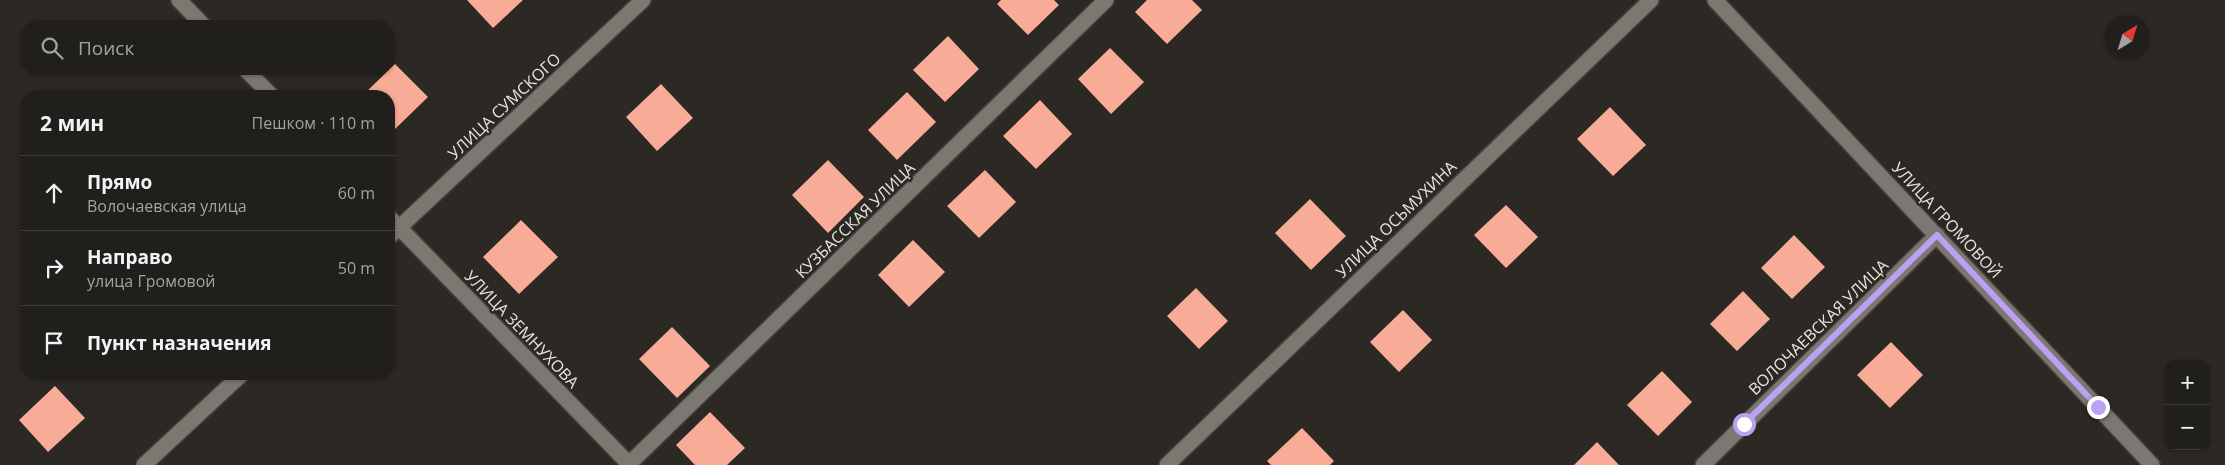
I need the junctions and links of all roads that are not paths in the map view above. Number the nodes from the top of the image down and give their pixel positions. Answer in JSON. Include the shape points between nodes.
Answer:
{"nodes":[{"id":1,"x":178,"y":0,"type":"edge"},
{"id":2,"x":643,"y":0,"type":"edge"},
{"id":3,"x":1106,"y":0,"type":"edge"},
{"id":4,"x":1651,"y":0,"type":"edge"},
{"id":5,"x":1714,"y":0,"type":"edge"},
{"id":6,"x":198,"y":20,"type":"edge"},
{"id":7,"x":251,"y":75,"type":"edge"},
{"id":8,"x":266,"y":90,"type":"edge"},
{"id":9,"x":395,"y":225,"type":"edge"},
{"id":10,"x":395,"y":231,"type":"edge"},
{"id":11,"x":1937,"y":235,"type":"junction"},
{"id":12,"x":236,"y":380,"type":"edge"},
{"id":13,"x":144,"y":465,"type":"edge"},
{"id":14,"x":629,"y":465,"type":"edge"},
{"id":15,"x":1167,"y":465,"type":"edge"},
{"id":16,"x":1703,"y":465,"type":"edge"},
{"id":17,"x":2152,"y":465,"type":"edge"}],
"edges":[{"from":1,"to":6,"type":"street"},
{"from":2,"to":9,"type":"street","name":"УЛИЦА СУМСКОГО"},
{"from":3,"to":14,"type":"street","name":"КУЗБАССКАЯ УЛИЦА"},
{"from":4,"to":15,"type":"street","name":"УЛИЦА ОСЬМУХИНА"},
{"from":5,"to":11,"type":"street","name":"УЛИЦА ГРОМОВОЙ"},
{"from":7,"to":8,"type":"street"},
{"from":10,"to":14,"type":"street","name":"УЛИЦА ЗЕМНУХОВА"},
{"from":11,"to":16,"type":"street","name":"ВОЛОЧАЕВСКАЯ УЛИЦА"},
{"from":11,"to":17,"type":"street","name":"УЛИЦА ГРОМОВОЙ"},
{"from":12,"to":13,"type":"street"}]}
